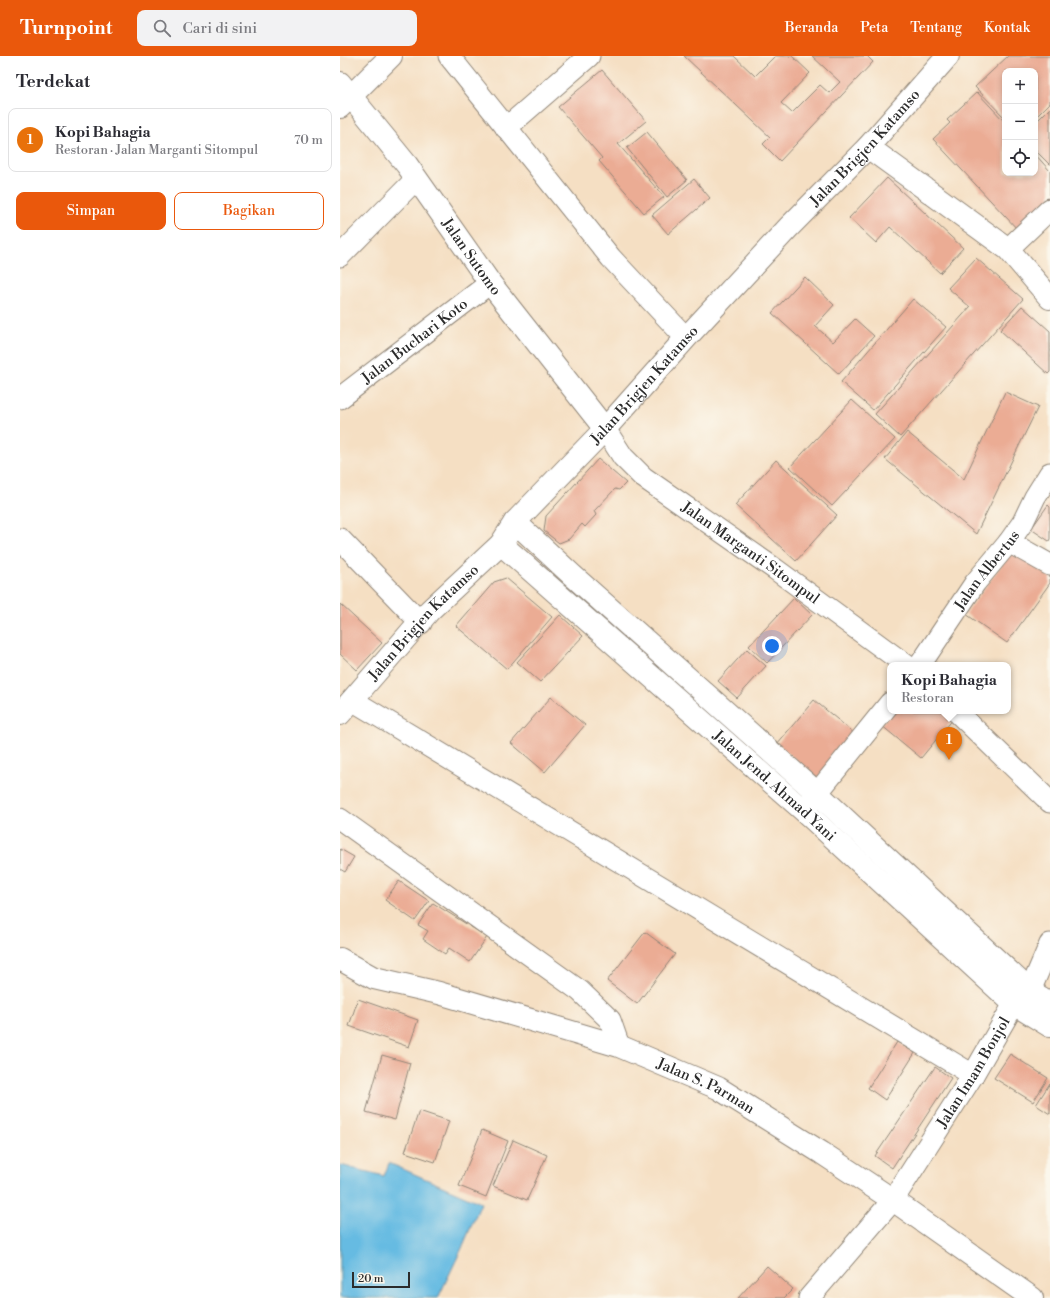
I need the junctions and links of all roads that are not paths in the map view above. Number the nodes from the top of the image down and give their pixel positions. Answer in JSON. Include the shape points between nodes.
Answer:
{"nodes":[{"id":1,"x":391,"y":56,"type":"edge"},
{"id":2,"x":449,"y":56,"type":"edge"},
{"id":3,"x":589,"y":56,"type":"edge"},
{"id":4,"x":948,"y":56,"type":"edge"},
{"id":5,"x":344,"y":96,"type":"edge"},
{"id":6,"x":506,"y":128,"type":"junction"},
{"id":7,"x":868,"y":147,"type":"junction"},
{"id":8,"x":416,"y":179,"type":"junction"},
{"id":9,"x":1050,"y":209,"type":"edge"},
{"id":10,"x":1008,"y":250,"type":"junction"},
{"id":11,"x":340,"y":256,"type":"edge"},
{"id":12,"x":490,"y":283,"type":"junction"},
{"id":13,"x":1050,"y":298,"type":"edge"},
{"id":14,"x":686,"y":338,"type":"junction"},
{"id":15,"x":340,"y":398,"type":"edge"},
{"id":16,"x":605,"y":429,"type":"junction"},
{"id":17,"x":1050,"y":473,"type":"edge"},
{"id":18,"x":515,"y":522,"type":"junction"},
{"id":19,"x":340,"y":539,"type":"edge"},
{"id":20,"x":1008,"y":542,"type":"junction"},
{"id":21,"x":501,"y":544,"type":"junction"},
{"id":22,"x":1050,"y":566,"type":"edge"},
{"id":23,"x":420,"y":623,"type":"junction"},
{"id":24,"x":902,"y":662,"type":"edge"},
{"id":25,"x":922,"y":662,"type":"edge"},
{"id":26,"x":346,"y":707,"type":"edge"},
{"id":27,"x":887,"y":707,"type":"edge"},
{"id":28,"x":959,"y":714,"type":"edge"},
{"id":29,"x":817,"y":793,"type":"junction"},
{"id":30,"x":1050,"y":802,"type":"edge"},
{"id":31,"x":803,"y":810,"type":"junction"},
{"id":32,"x":340,"y":818,"type":"edge"},
{"id":33,"x":1050,"y":944,"type":"edge"},
{"id":34,"x":340,"y":959,"type":"edge"},
{"id":35,"x":1022,"y":997,"type":"junction"},
{"id":36,"x":1050,"y":1003,"type":"edge"},
{"id":37,"x":1050,"y":1026,"type":"edge"},
{"id":38,"x":619,"y":1046,"type":"junction"},
{"id":39,"x":973,"y":1075,"type":"junction"},
{"id":40,"x":893,"y":1200,"type":"junction"},
{"id":41,"x":809,"y":1298,"type":"edge"},
{"id":42,"x":1032,"y":1298,"type":"edge"}],
"edges":[{"from":1,"to":5,"type":"street"},
{"from":2,"to":6,"type":"street"},
{"from":3,"to":6,"type":"street"},
{"from":4,"to":7,"type":"street","name":"Jalan Brigjen Katamso"},
{"from":5,"to":8,"type":"street","name":"Jalan Sutomo"},
{"from":6,"to":14,"type":"street","via":[[611,258]]},
{"from":7,"to":10,"type":"street"},
{"from":7,"to":14,"type":"street","name":"Jalan Brigjen Katamso","via":[[788,228]]},
{"from":8,"to":11,"type":"street"},
{"from":8,"to":12,"type":"street","name":"Jalan Sutomo"},
{"from":9,"to":10,"type":"street"},
{"from":10,"to":13,"type":"street"},
{"from":12,"to":15,"type":"street","name":"Jalan Buchari Koto"},
{"from":12,"to":16,"type":"street","name":"Jalan Sutomo"},
{"from":14,"to":16,"type":"street","name":"Jalan Brigjen Katamso"},
{"from":16,"to":18,"type":"street","name":"Jalan Brigjen Katamso"},
{"from":16,"to":24,"type":"street","name":"Jalan Marganti Sitompul","via":[[623,457],[643,477]]},
{"from":17,"to":20,"type":"street","name":"Jalan Albertus","via":[[1023,522]]},
{"from":18,"to":21,"type":"street","name":"Jalan Brigjen Katamso"},
{"from":18,"to":29,"type":"street","name":"Jalan Jend. Ahmad Yani"},
{"from":19,"to":23,"type":"street"},
{"from":20,"to":22,"type":"street"},
{"from":20,"to":25,"type":"street","name":"Jalan Albertus","via":[[975,583]]},
{"from":21,"to":23,"type":"street","name":"Jalan Brigjen Katamso","via":[[430,610]]},
{"from":21,"to":31,"type":"street","name":"Jalan Jend. Ahmad Yani"},
{"from":23,"to":26,"type":"street","name":"Jalan Brigjen Katamso"},
{"from":26,"to":39,"type":"street"},
{"from":27,"to":29,"type":"street"},
{"from":28,"to":30,"type":"street"},
{"from":29,"to":31,"type":"street"},
{"from":29,"to":35,"type":"street","name":"Jalan Jend. Ahmad Yani"},
{"from":31,"to":35,"type":"street","name":"Jalan Jend. Ahmad Yani"},
{"from":32,"to":38,"type":"street","via":[[580,991],[610,1020]]},
{"from":33,"to":35,"type":"street","name":"Jalan Imam Bonjol"},
{"from":34,"to":38,"type":"street","name":"Jalan S. Parman","via":[[374,978],[439,992]]},
{"from":35,"to":36,"type":"street","name":"Jalan Jend. Ahmad Yani"},
{"from":35,"to":37,"type":"street","name":"Jalan Jend. Ahmad Yani"},
{"from":35,"to":39,"type":"street","name":"Jalan Imam Bonjol"},
{"from":38,"to":40,"type":"street","name":"Jalan S. Parman","via":[[718,1088]]},
{"from":39,"to":40,"type":"street","name":"Jalan Imam Bonjol"},
{"from":40,"to":41,"type":"street","name":"Jalan Imam Bonjol"},
{"from":40,"to":42,"type":"street","name":"Jalan S. Parman"}]}
